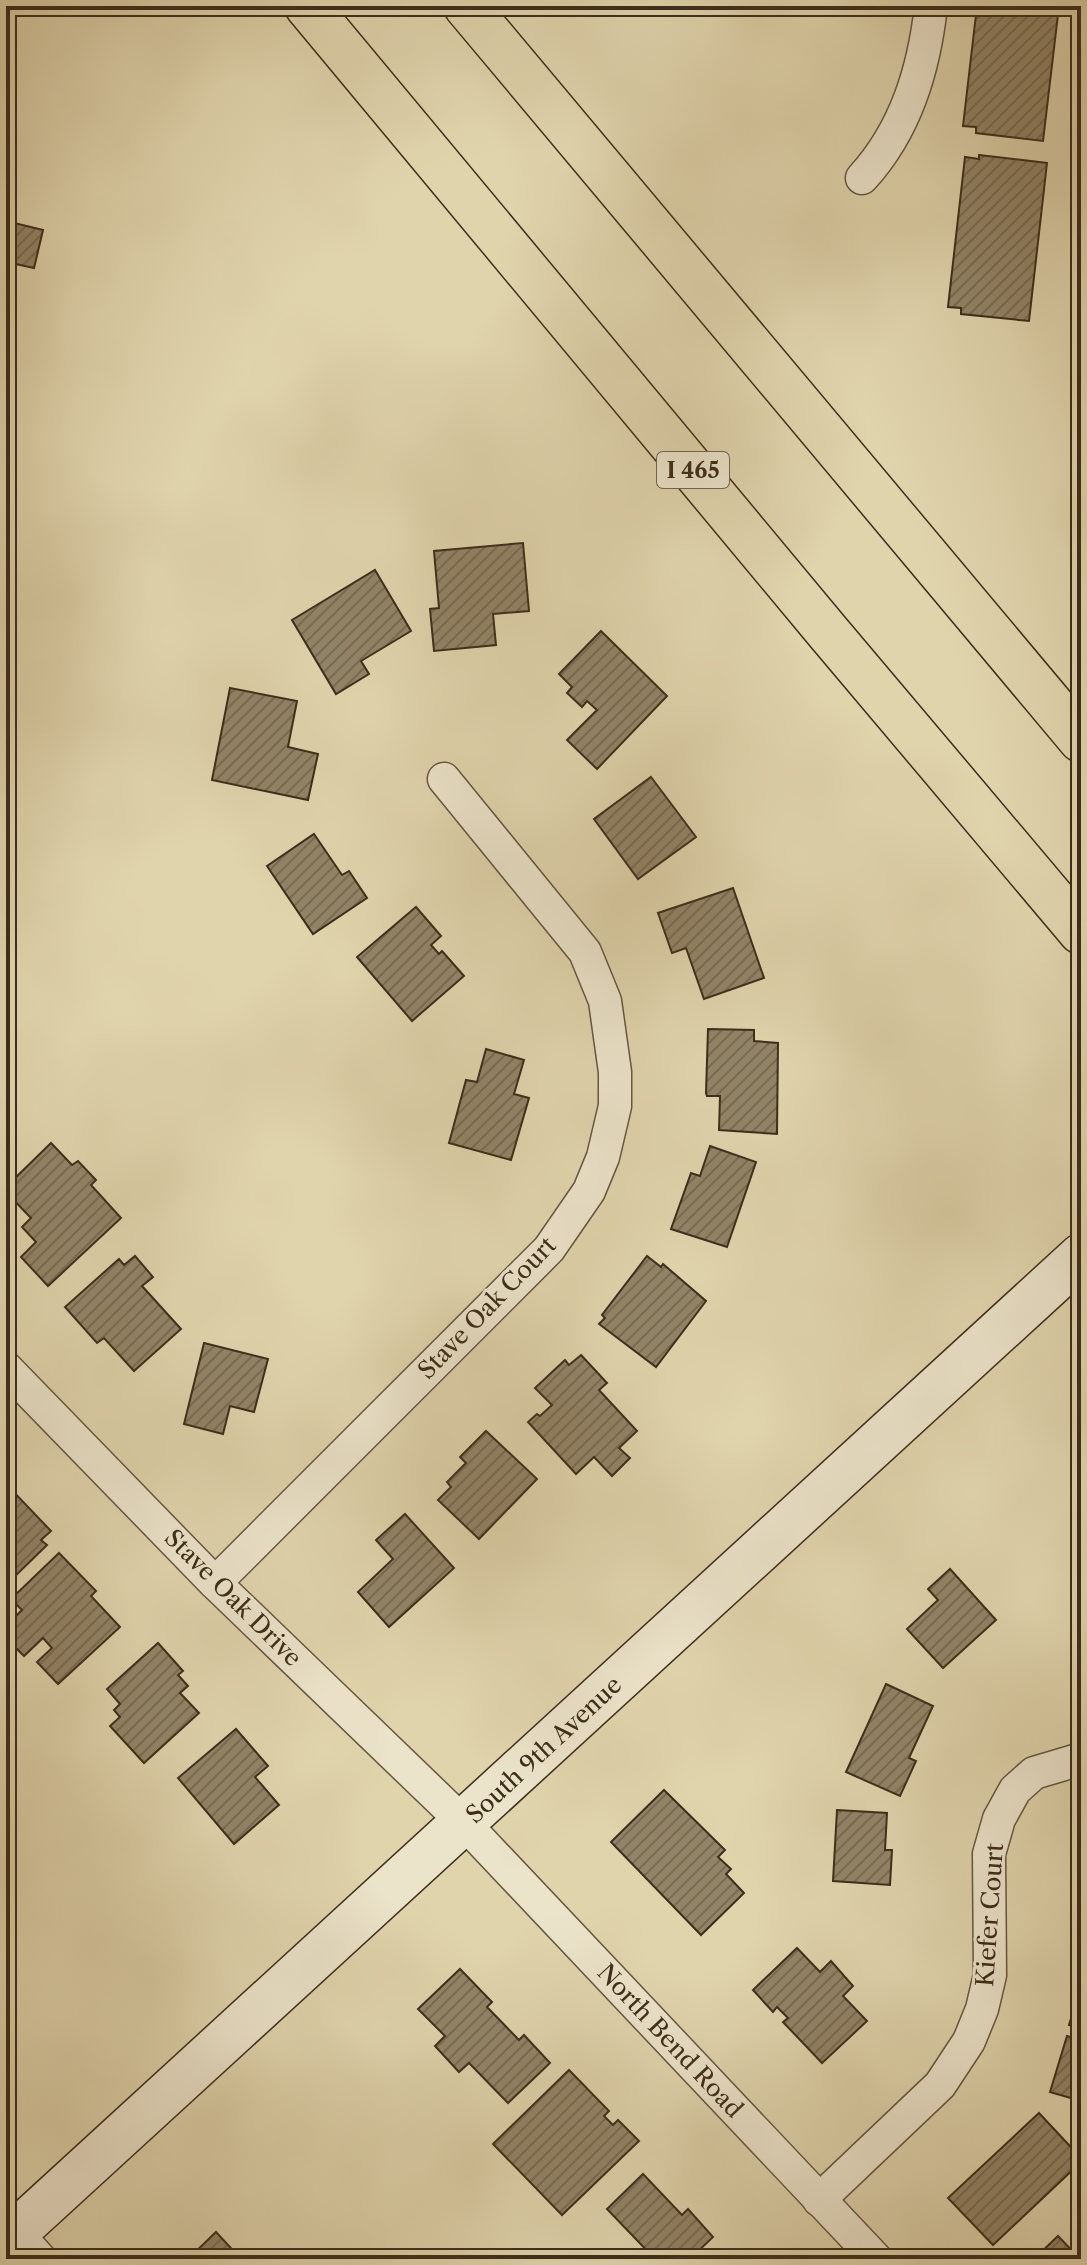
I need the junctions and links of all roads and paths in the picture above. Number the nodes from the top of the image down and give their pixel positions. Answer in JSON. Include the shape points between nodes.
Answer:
{"nodes":[{"id":1,"x":307,"y":6,"type":"edge"},
{"id":2,"x":466,"y":6,"type":"edge"},
{"id":3,"x":931,"y":6,"type":"edge"},
{"id":4,"x":862,"y":178,"type":"dead end"},
{"id":5,"x":1081,"y":740,"type":"edge"},
{"id":6,"x":444,"y":779,"type":"dead end"},
{"id":7,"x":1081,"y":932,"type":"edge"},
{"id":8,"x":1081,"y":1256,"type":"edge"},
{"id":9,"x":6,"y":1368,"type":"edge"},
{"id":10,"x":215,"y":1583,"type":"junction"},
{"id":11,"x":1081,"y":1759,"type":"edge"},
{"id":12,"x":464,"y":1823,"type":"junction"},
{"id":13,"x":819,"y":2200,"type":"junction"},
{"id":14,"x":21,"y":2244,"type":"edge"},
{"id":15,"x":876,"y":2259,"type":"edge"}],
"edges":[{"from":1,"to":7,"type":"highway","number":"I 465"},
{"from":2,"to":5,"type":"highway"},
{"from":3,"to":4,"type":"street","via":[[913,94],[896,131]]},
{"from":6,"to":10,"type":"street","name":"Stave Oak Court","via":[[585,952],[605,1001],[615,1072],[615,1106],[603,1157],[589,1191],[549,1249]]},
{"from":8,"to":12,"type":"street","name":"South 9th Avenue"},
{"from":9,"to":10,"type":"street","name":"Stave Oak Drive"},
{"from":10,"to":12,"type":"street","name":"Stave Oak Drive"},
{"from":11,"to":13,"type":"street","name":"Kiefer Court","via":[[1034,1773],[1015,1790],[999,1819],[989,1854],[990,1975],[969,2041],[940,2085]]},
{"from":12,"to":13,"type":"street","name":"North Bend Road"},
{"from":12,"to":14,"type":"street","name":"South 9th Avenue"},
{"from":13,"to":15,"type":"street","name":"North Bend Road"}]}
